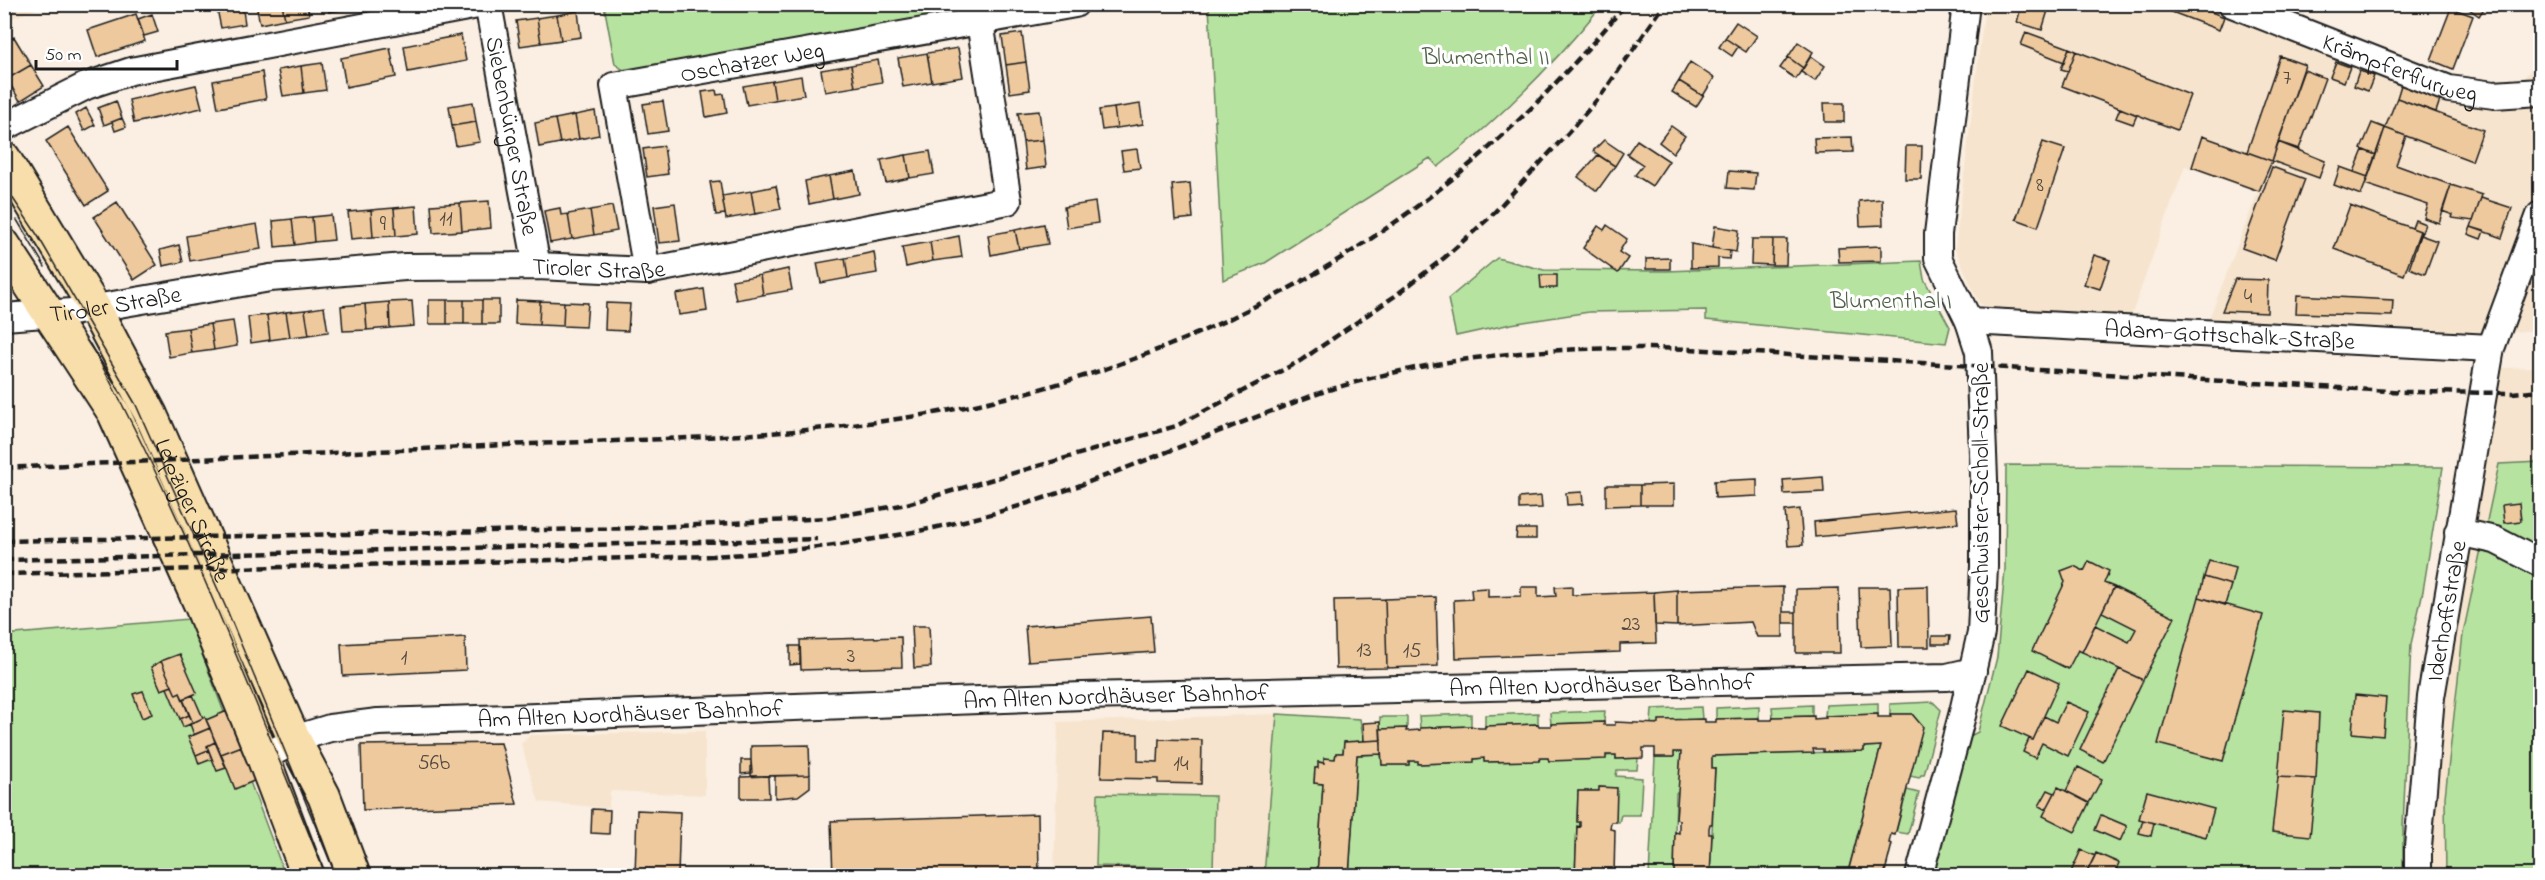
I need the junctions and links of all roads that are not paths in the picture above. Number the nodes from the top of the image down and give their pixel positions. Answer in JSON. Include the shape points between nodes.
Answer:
{"nodes":[{"id":1,"x":485,"y":4,"type":"edge"},
{"id":2,"x":1075,"y":4,"type":"edge"},
{"id":3,"x":1966,"y":4,"type":"edge"},
{"id":4,"x":2232,"y":4,"type":"edge"},
{"id":5,"x":980,"y":22,"type":"junction"},
{"id":6,"x":2541,"y":92,"type":"edge"},
{"id":7,"x":4,"y":127,"type":"edge"},
{"id":8,"x":4,"y":158,"type":"edge"},
{"id":9,"x":2541,"y":215,"type":"edge"},
{"id":10,"x":4,"y":245,"type":"edge"},
{"id":11,"x":537,"y":266,"type":"junction"},
{"id":12,"x":647,"y":271,"type":"junction"},
{"id":13,"x":95,"y":309,"type":"junction"},
{"id":14,"x":48,"y":315,"type":"junction"},
{"id":15,"x":4,"y":317,"type":"edge"},
{"id":16,"x":1969,"y":321,"type":"junction"},
{"id":17,"x":2491,"y":348,"type":"junction"},
{"id":18,"x":2458,"y":532,"type":"junction"},
{"id":19,"x":2541,"y":563,"type":"edge"},
{"id":20,"x":1973,"y":671,"type":"junction"},
{"id":21,"x":295,"y":741,"type":"junction"},
{"id":22,"x":263,"y":757,"type":"junction"},
{"id":23,"x":308,"y":876,"type":"edge"},
{"id":24,"x":354,"y":876,"type":"edge"},
{"id":25,"x":1919,"y":876,"type":"edge"},
{"id":26,"x":2418,"y":876,"type":"edge"}],
"edges":[{"from":1,"to":7,"type":"street","via":[[131,71],[86,86]]},
{"from":1,"to":11,"type":"street","name":"Siebenbürger Straße"},
{"from":2,"to":5,"type":"street","name":"Oschatzer Weg"},
{"from":3,"to":16,"type":"street","name":"Geschwister-Scholl-Straße","via":[[1938,258]]},
{"from":4,"to":6,"type":"street","name":"Krämpferflurweg","via":[[2449,88],[2494,94]]},
{"from":5,"to":12,"type":"street","name":"Tiroler Straße","via":[[1008,201]]},
{"from":5,"to":12,"type":"street","name":"Oschatzer Weg","via":[[614,86]]},
{"from":8,"to":13,"type":"main road","name":"Leipziger Straße"},
{"from":9,"to":17,"type":"street","name":"Iderhoffstraße"},
{"from":10,"to":14,"type":"main road","name":"Leipziger Straße"},
{"from":11,"to":12,"type":"street","name":"Tiroler Straße"},
{"from":11,"to":13,"type":"street","name":"Tiroler Straße","via":[[405,267],[270,278]]},
{"from":13,"to":14,"type":"street","name":"Tiroler Straße"},
{"from":13,"to":21,"type":"main road","name":"Leipziger Straße","via":[[151,415]]},
{"from":14,"to":15,"type":"street","name":"Tiroler Straße"},
{"from":14,"to":22,"type":"main road","name":"Leipziger Straße","via":[[114,413],[201,606]]},
{"from":16,"to":17,"type":"street","name":"Adam-Gottschalk-Straße"},
{"from":16,"to":20,"type":"street","name":"Geschwister-Scholl-Straße","via":[[1979,352],[1985,528],[1981,633]]},
{"from":17,"to":18,"type":"street","name":"Iderhoffstraße"},
{"from":18,"to":19,"type":"street","via":[[2495,540]]},
{"from":18,"to":26,"type":"street","name":"Iderhoffstraße","via":[[2430,697]]},
{"from":20,"to":21,"type":"street","name":"Am Alten Nordhäuser Bahnhof","via":[[1947,678],[1083,696],[378,722],[330,728]]},
{"from":20,"to":25,"type":"street","name":"Geschwister-Scholl-Straße"},
{"from":21,"to":22,"type":"street","name":"Am Alten Nordhäuser Bahnhof"},
{"from":21,"to":24,"type":"main road","name":"Leipziger Straße","via":[[324,795]]},
{"from":22,"to":23,"type":"main road","name":"Leipziger Straße"}]}
